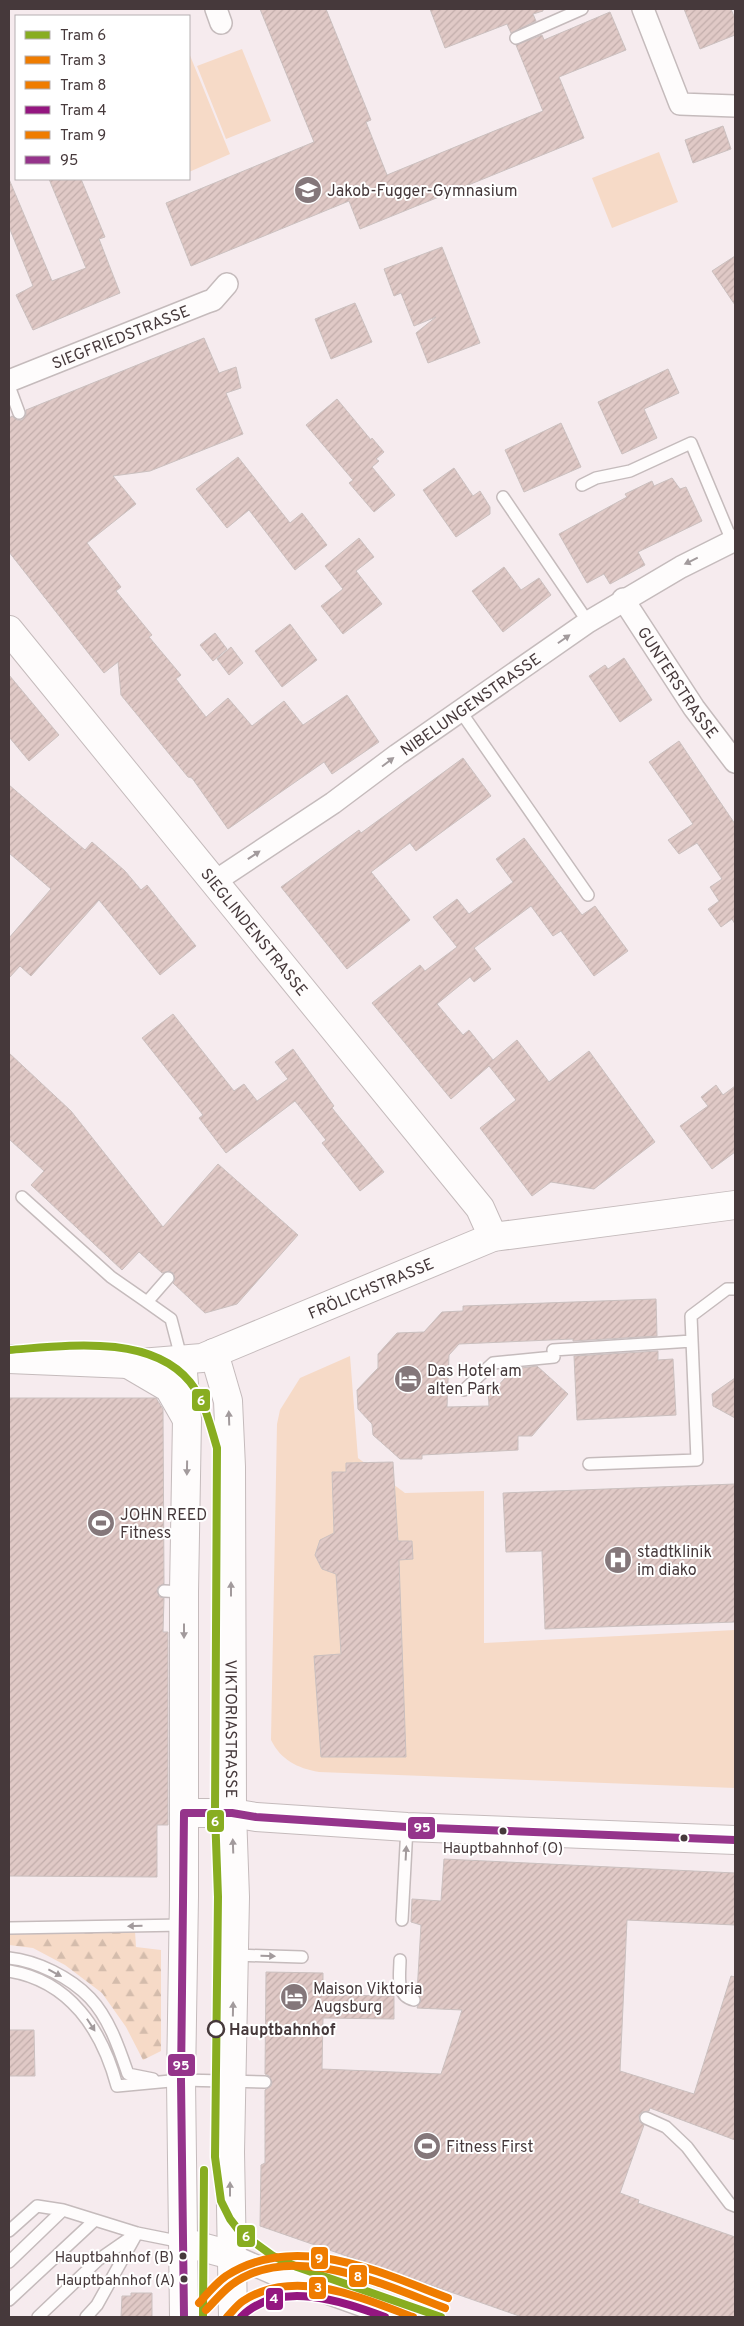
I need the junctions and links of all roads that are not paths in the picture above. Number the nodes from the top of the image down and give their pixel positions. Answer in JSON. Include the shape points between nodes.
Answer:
{"nodes":[{"id":1,"x":582,"y":9,"type":"edge"},
{"id":2,"x":643,"y":9,"type":"edge"},
{"id":3,"x":516,"y":38,"type":"dead end"},
{"id":4,"x":735,"y":106,"type":"edge"},
{"id":5,"x":227,"y":284,"type":"dead end"},
{"id":6,"x":9,"y":381,"type":"edge"},
{"id":7,"x":9,"y":386,"type":"edge"},
{"id":8,"x":20,"y":413,"type":"dead end"},
{"id":9,"x":582,"y":485,"type":"dead end"},
{"id":10,"x":503,"y":497,"type":"dead end"},
{"id":11,"x":734,"y":541,"type":"edge"},
{"id":12,"x":623,"y":600,"type":"junction"},
{"id":13,"x":588,"y":622,"type":"junction"},
{"id":14,"x":9,"y":630,"type":"edge"},
{"id":15,"x":461,"y":712,"type":"junction"},
{"id":16,"x":735,"y":762,"type":"edge"},
{"id":17,"x":214,"y":882,"type":"junction"},
{"id":18,"x":588,"y":895,"type":"dead end"},
{"id":19,"x":22,"y":1197,"type":"dead end"},
{"id":20,"x":735,"y":1206,"type":"edge"},
{"id":21,"x":493,"y":1238,"type":"junction"},
{"id":22,"x":168,"y":1278,"type":"dead end"},
{"id":23,"x":735,"y":1289,"type":"edge"},
{"id":24,"x":147,"y":1302,"type":"junction"},
{"id":25,"x":692,"y":1340,"type":"junction"},
{"id":26,"x":214,"y":1354,"type":"junction"},
{"id":27,"x":9,"y":1359,"type":"edge"},
{"id":28,"x":182,"y":1360,"type":"junction"},
{"id":29,"x":128,"y":1364,"type":"junction"},
{"id":30,"x":464,"y":1390,"type":"dead end"},
{"id":31,"x":187,"y":1420,"type":"junction"},
{"id":32,"x":590,"y":1464,"type":"dead end"},
{"id":33,"x":184,"y":1813,"type":"junction"},
{"id":34,"x":232,"y":1813,"type":"junction"},
{"id":35,"x":407,"y":1827,"type":"junction"},
{"id":36,"x":735,"y":1840,"type":"edge"},
{"id":37,"x":402,"y":1920,"type":"dead end"},
{"id":38,"x":184,"y":1925,"type":"junction"},
{"id":39,"x":9,"y":1928,"type":"edge"},
{"id":40,"x":234,"y":1955,"type":"junction"},
{"id":41,"x":302,"y":1957,"type":"dead end"},
{"id":42,"x":9,"y":1958,"type":"edge"},
{"id":43,"x":400,"y":1960,"type":"dead end"},
{"id":44,"x":9,"y":1970,"type":"edge"},
{"id":45,"x":414,"y":2000,"type":"dead end"},
{"id":46,"x":173,"y":2081,"type":"junction"},
{"id":47,"x":232,"y":2082,"type":"junction"},
{"id":48,"x":265,"y":2082,"type":"dead end"},
{"id":49,"x":646,"y":2118,"type":"dead end"},
{"id":50,"x":735,"y":2206,"type":"edge"},
{"id":51,"x":63,"y":2210,"type":"junction"},
{"id":52,"x":95,"y":2220,"type":"junction"},
{"id":53,"x":9,"y":2231,"type":"edge"},
{"id":54,"x":137,"y":2233,"type":"junction"},
{"id":55,"x":183,"y":2242,"type":"junction"},
{"id":56,"x":232,"y":2255,"type":"junction"},
{"id":57,"x":9,"y":2262,"type":"edge"},
{"id":58,"x":9,"y":2300,"type":"edge"},
{"id":59,"x":38,"y":2317,"type":"edge"},
{"id":60,"x":86,"y":2317,"type":"edge"},
{"id":61,"x":184,"y":2317,"type":"edge"},
{"id":62,"x":233,"y":2317,"type":"edge"},
{"id":63,"x":394,"y":2317,"type":"edge"}],
"edges":[{"from":1,"to":3,"type":"lane"},
{"from":2,"to":4,"type":"street","via":[[680,104]]},
{"from":5,"to":6,"type":"street","name":"SIEGFRIEDSTRASSE","via":[[212,300]]},
{"from":7,"to":8,"type":"lane"},
{"from":9,"to":11,"type":"lane","via":[[596,478],[630,470],[692,442]]},
{"from":10,"to":13,"type":"lane"},
{"from":11,"to":12,"type":"street","name":"NIBELUNGENSTRASSE","one_way":true},
{"from":12,"to":13,"type":"street","name":"NIBELUNGENSTRASSE"},
{"from":12,"to":16,"type":"street","name":"GUNTERSTRASSE","via":[[694,708]]},
{"from":15,"to":13,"type":"street","name":"NIBELUNGENSTRASSE","one_way":true},
{"from":14,"to":17,"type":"street","name":"SIEGLINDENSTRASSE"},
{"from":17,"to":15,"type":"street","name":"NIBELUNGENSTRASSE","one_way":true},
{"from":15,"to":18,"type":"lane"},
{"from":17,"to":21,"type":"street","name":"SIEGLINDENSTRASSE","via":[[480,1208]]},
{"from":19,"to":24,"type":"lane","via":[[111,1277]]},
{"from":20,"to":21,"type":"street","name":"FRÖLICHSTRASSE"},
{"from":21,"to":26,"type":"street","name":"FRÖLICHSTRASSE"},
{"from":22,"to":24,"type":"lane"},
{"from":23,"to":25,"type":"lane","via":[[727,1289],[691,1316]]},
{"from":24,"to":28,"type":"lane","via":[[172,1319]]},
{"from":25,"to":30,"type":"lane","via":[[553,1350],[554,1357],[493,1363]]},
{"from":25,"to":32,"type":"lane","via":[[696,1460]]},
{"from":26,"to":28,"type":"street","name":"FRÖLICHSTRASSE"},
{"from":34,"to":26,"type":"street","name":"VIKTORIASTRASSE","one_way":true,"via":[[231,1476],[226,1390]]},
{"from":27,"to":29,"type":"street","name":"FRÖLICHSTRASSE"},
{"from":28,"to":29,"type":"street","name":"FRÖLICHSTRASSE"},
{"from":28,"to":31,"type":"street"},
{"from":29,"to":31,"type":"street","via":[[168,1388]]},
{"from":31,"to":33,"type":"street","one_way":true,"via":[[174,1592]]},
{"from":33,"to":34,"type":"street"},
{"from":33,"to":38,"type":"street"},
{"from":34,"to":35,"type":"street"},
{"from":40,"to":34,"type":"street","name":"VIKTORIASTRASSE","one_way":true},
{"from":35,"to":36,"type":"street"},
{"from":37,"to":35,"type":"lane","one_way":true},
{"from":38,"to":39,"type":"lane","one_way":true},
{"from":38,"to":46,"type":"street"},
{"from":40,"to":41,"type":"lane","one_way":true},
{"from":47,"to":40,"type":"street","name":"VIKTORIASTRASSE","one_way":true},
{"from":42,"to":46,"type":"lane","one_way":true,"via":[[57,1974],[90,1998],[116,2042],[128,2074]]},
{"from":43,"to":45,"type":"lane","via":[[400,1988],[403,1994]]},
{"from":44,"to":46,"type":"lane","one_way":true,"via":[[49,1985],[80,2008],[96,2033],[117,2086]]},
{"from":46,"to":47,"type":"lane"},
{"from":46,"to":55,"type":"street"},
{"from":47,"to":48,"type":"lane"},
{"from":56,"to":47,"type":"street","name":"VIKTORIASTRASSE","one_way":true},
{"from":49,"to":50,"type":"lane","via":[[666,2127],[687,2147],[721,2194]]},
{"from":51,"to":52,"type":"lane"},
{"from":51,"to":53,"type":"lane","via":[[37,2206]]},
{"from":51,"to":57,"type":"lane"},
{"from":52,"to":54,"type":"lane"},
{"from":52,"to":58,"type":"lane"},
{"from":54,"to":55,"type":"lane"},
{"from":54,"to":59,"type":"lane","via":[[98,2260]]},
{"from":54,"to":60,"type":"lane","via":[[107,2289]]},
{"from":55,"to":56,"type":"street"},
{"from":55,"to":61,"type":"street"},
{"from":56,"to":62,"type":"street","name":"VIKTORIASTRASSE"},
{"from":56,"to":63,"type":"street","via":[[277,2275]]}]}
